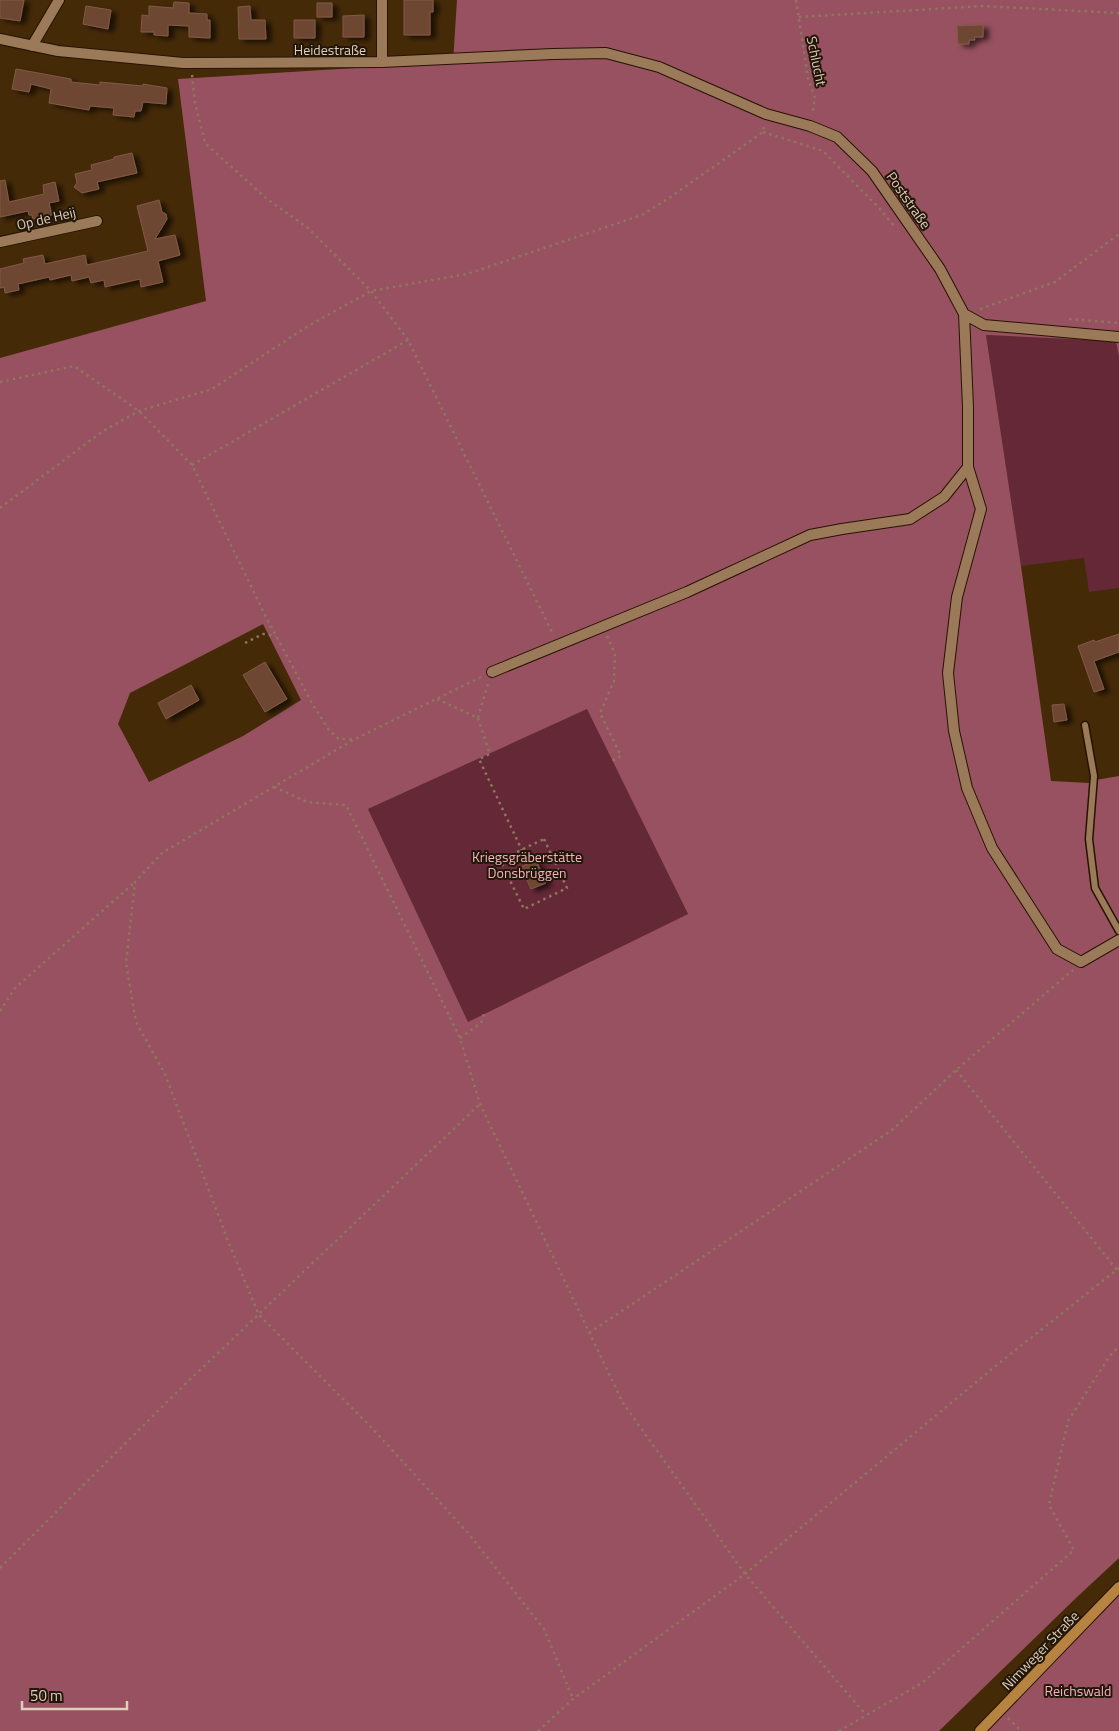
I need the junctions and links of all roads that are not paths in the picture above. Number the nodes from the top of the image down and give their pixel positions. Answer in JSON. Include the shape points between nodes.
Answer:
{"nodes":[{"id":1,"x":59,"y":0,"type":"edge"},
{"id":2,"x":382,"y":0,"type":"edge"},
{"id":3,"x":0,"y":39,"type":"edge"},
{"id":4,"x":32,"y":46,"type":"junction"},
{"id":5,"x":382,"y":62,"type":"junction"},
{"id":6,"x":659,"y":67,"type":"joint"},
{"id":7,"x":97,"y":221,"type":"dead end"},
{"id":8,"x":0,"y":242,"type":"edge"},
{"id":9,"x":964,"y":314,"type":"junction"},
{"id":10,"x":1119,"y":337,"type":"edge"},
{"id":11,"x":968,"y":467,"type":"junction"},
{"id":12,"x":492,"y":672,"type":"road end"},
{"id":13,"x":1084,"y":725,"type":"dead end"},
{"id":14,"x":1119,"y":931,"type":"edge"},
{"id":15,"x":1119,"y":940,"type":"edge"},
{"id":16,"x":1119,"y":1588,"type":"edge"},
{"id":17,"x":980,"y":1731,"type":"edge"}],
"edges":[{"from":1,"to":4,"type":"street"},
{"from":2,"to":5,"type":"street"},
{"from":3,"to":4,"type":"street","name":"Heidestraße"},
{"from":4,"to":5,"type":"street","name":"Heidestraße","via":[[190,63]]},
{"from":5,"to":6,"type":"street","name":"Heidestraße","via":[[606,53]]},
{"from":6,"to":9,"type":"street","name":"Poststraße","via":[[766,114],[837,137],[872,171],[940,269]]},
{"from":7,"to":8,"type":"street","name":"Op de Heij"},
{"from":9,"to":10,"type":"street","via":[[984,325]]},
{"from":9,"to":11,"type":"street"},
{"from":11,"to":12,"type":"street","via":[[944,497],[910,519],[810,535],[686,592]]},
{"from":11,"to":15,"type":"street","via":[[981,509],[957,597],[948,673],[954,731],[966,788],[992,848],[1057,949],[1081,962]]},
{"from":13,"to":14,"type":"lane","via":[[1094,776],[1089,840],[1095,888]]},
{"from":16,"to":17,"type":"main road","name":"Nimweger Straße"}]}
